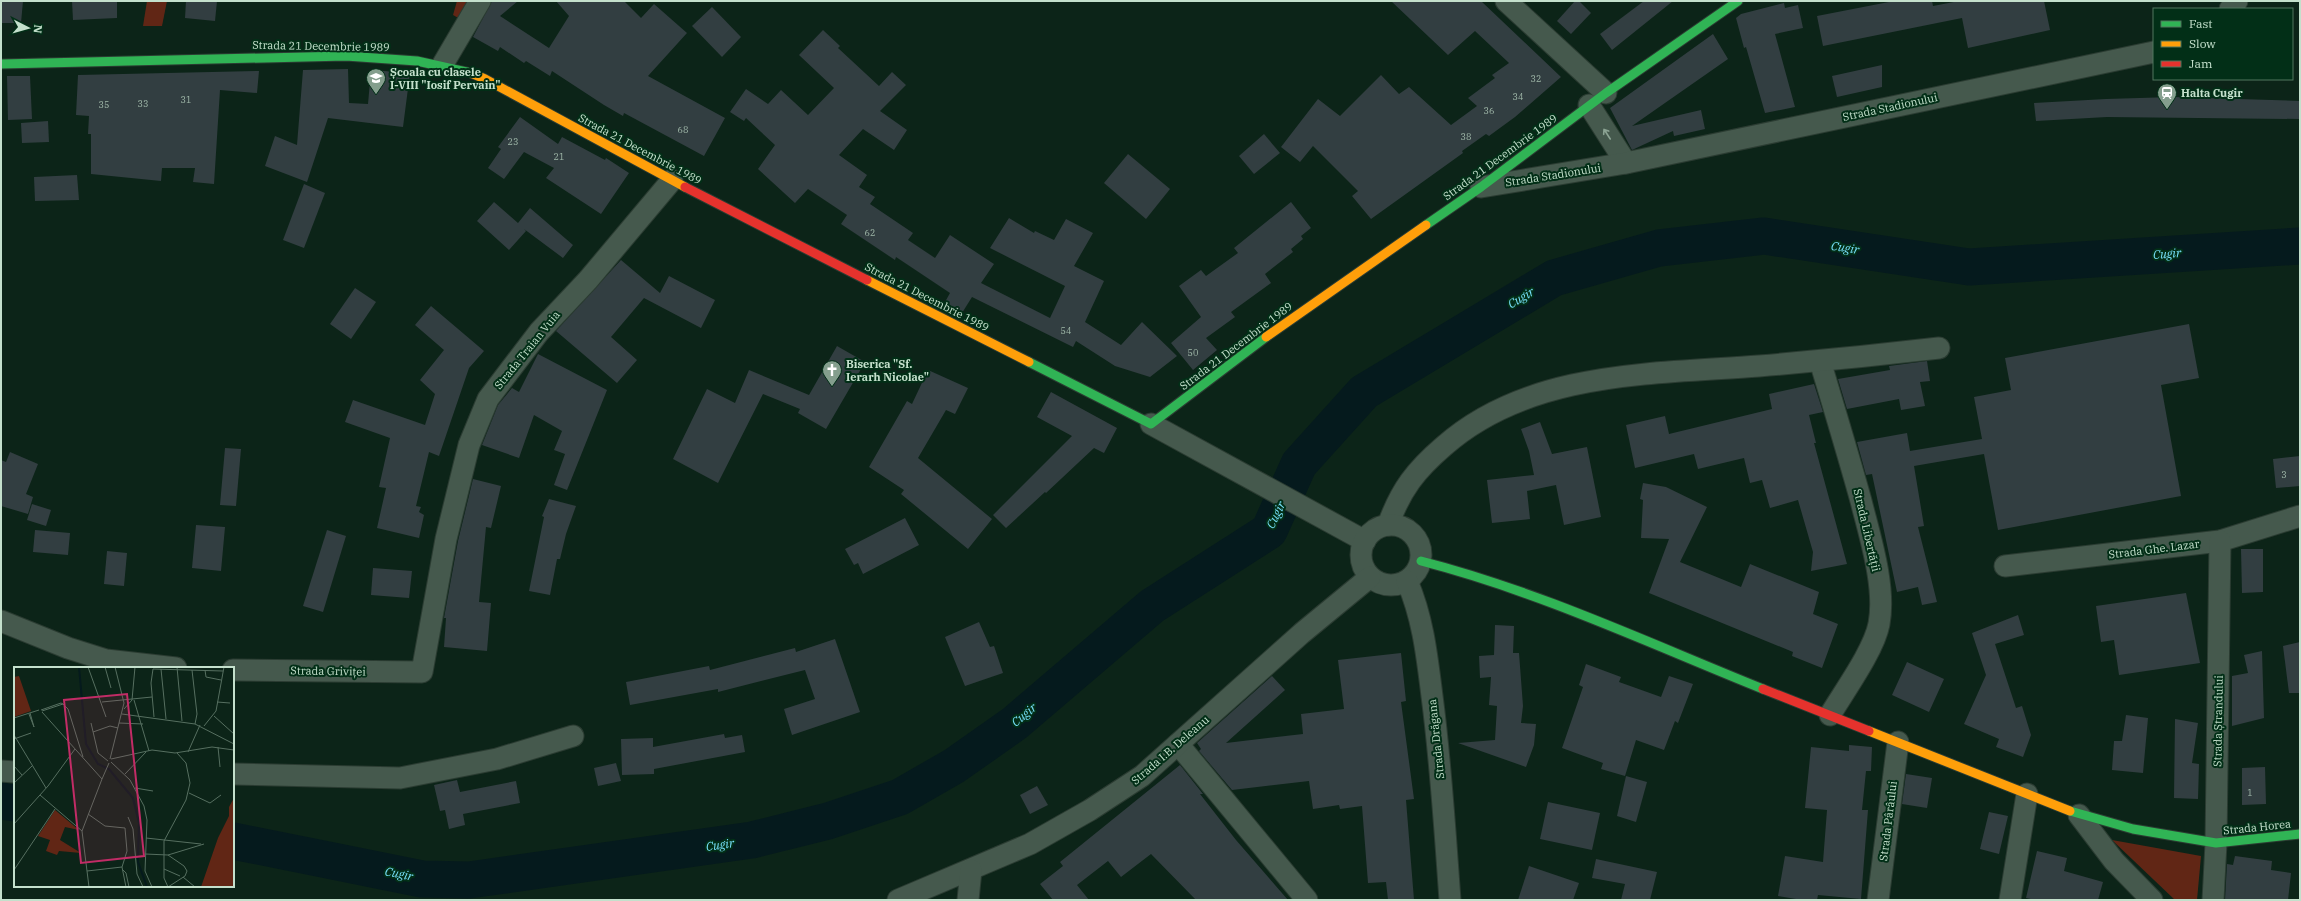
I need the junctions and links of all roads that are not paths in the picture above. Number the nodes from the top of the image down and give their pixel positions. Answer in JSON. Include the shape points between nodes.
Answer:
{"nodes":[{"id":1,"x":480,"y":1,"type":"edge"},
{"id":2,"x":1506,"y":1,"type":"edge"},
{"id":3,"x":1738,"y":1,"type":"edge"},
{"id":4,"x":2153,"y":52,"type":"edge"},
{"id":5,"x":1,"y":64,"type":"edge"},
{"id":6,"x":443,"y":64,"type":"junction"},
{"id":7,"x":1606,"y":93,"type":"junction"},
{"id":8,"x":1589,"y":105,"type":"junction"},
{"id":9,"x":1626,"y":163,"type":"junction"},
{"id":10,"x":672,"y":180,"type":"junction"},
{"id":11,"x":1481,"y":187,"type":"junction"},
{"id":12,"x":1939,"y":348,"type":"dead end"},
{"id":13,"x":1820,"y":361,"type":"junction"},
{"id":14,"x":1151,"y":424,"type":"junction"},
{"id":15,"x":2300,"y":516,"type":"edge"},
{"id":16,"x":1388,"y":525,"type":"junction"},
{"id":17,"x":1365,"y":541,"type":"junction"},
{"id":18,"x":2220,"y":541,"type":"junction"},
{"id":19,"x":1421,"y":561,"type":"junction"},
{"id":20,"x":2005,"y":566,"type":"dead end"},
{"id":21,"x":1370,"y":577,"type":"junction"},
{"id":22,"x":1407,"y":581,"type":"junction"},
{"id":23,"x":1,"y":621,"type":"edge"},
{"id":24,"x":167,"y":667,"type":"edge"},
{"id":25,"x":234,"y":670,"type":"edge"},
{"id":26,"x":422,"y":672,"type":"joint"},
{"id":27,"x":1830,"y":714,"type":"junction"},
{"id":28,"x":573,"y":736,"type":"dead end"},
{"id":29,"x":1898,"y":742,"type":"junction"},
{"id":30,"x":1178,"y":744,"type":"junction"},
{"id":31,"x":1,"y":771,"type":"edge"},
{"id":32,"x":14,"y":772,"type":"edge"},
{"id":33,"x":234,"y":774,"type":"edge"},
{"id":34,"x":2027,"y":794,"type":"junction"},
{"id":35,"x":2079,"y":815,"type":"junction"},
{"id":36,"x":2300,"y":834,"type":"edge"},
{"id":37,"x":2216,"y":843,"type":"junction"},
{"id":38,"x":971,"y":870,"type":"junction"},
{"id":39,"x":898,"y":900,"type":"edge"},
{"id":40,"x":968,"y":900,"type":"edge"},
{"id":41,"x":1307,"y":900,"type":"edge"},
{"id":42,"x":1450,"y":900,"type":"edge"},
{"id":43,"x":1878,"y":900,"type":"edge"},
{"id":44,"x":2010,"y":900,"type":"edge"},
{"id":45,"x":2152,"y":900,"type":"edge"},
{"id":46,"x":2213,"y":900,"type":"edge"}],
"edges":[{"from":1,"to":6,"type":"street"},
{"from":2,"to":7,"type":"street"},
{"from":3,"to":7,"type":"main road","name":"Strada 21 Decembrie 1989"},
{"from":4,"to":9,"type":"street","name":"Strada Stadionului"},
{"from":5,"to":6,"type":"main road","name":"Strada 21 Decembrie 1989","via":[[346,56]]},
{"from":6,"to":10,"type":"main road","name":"Strada 21 Decembrie 1989","via":[[485,80]]},
{"from":7,"to":8,"type":"main road","name":"Strada 21 Decembrie 1989"},
{"from":9,"to":8,"type":"street","one_way":true},
{"from":8,"to":11,"type":"main road","name":"Strada 21 Decembrie 1989"},
{"from":9,"to":11,"type":"street","name":"Strada Stadionului"},
{"from":10,"to":14,"type":"main road","name":"Strada 21 Decembrie 1989"},
{"from":10,"to":26,"type":"street","name":"Strada Traian Vuia","via":[[588,280],[539,332],[488,398],[469,445],[446,538]]},
{"from":11,"to":14,"type":"main road","name":"Strada 21 Decembrie 1989","via":[[1279,327]]},
{"from":12,"to":13,"type":"street"},
{"from":13,"to":16,"type":"street","via":[[1640,375],[1570,385],[1516,402],[1487,415],[1460,432],[1428,460],[1408,482],[1396,503]]},
{"from":13,"to":27,"type":"street","name":"Strada Libertății","via":[[1867,524],[1881,605],[1874,641]]},
{"from":14,"to":17,"type":"street"},
{"from":15,"to":18,"type":"street","name":"Strada Ghe. Lazar"},
{"from":16,"to":17,"type":"street","via":[[1374,530]]},
{"from":16,"to":19,"type":"street","via":[[1406,529],[1413,535],[1418,543]]},
{"from":17,"to":21,"type":"street","via":[[1361,560]]},
{"from":18,"to":20,"type":"street","name":"Strada Ghe. Lazar"},
{"from":18,"to":37,"type":"street","name":"Strada Ștrandului"},
{"from":19,"to":22,"type":"street","via":[[1418,569]]},
{"from":19,"to":27,"type":"main road","name":"Strada Horea","via":[[1452,569],[1559,607]]},
{"from":21,"to":22,"type":"street","via":[[1388,585]]},
{"from":21,"to":30,"type":"street","name":"Strada I.B. Deleanu","via":[[1302,633]]},
{"from":22,"to":42,"type":"street","name":"Strada Drăgana","via":[[1417,603],[1426,645],[1437,731]]},
{"from":23,"to":24,"type":"street","via":[[106,660]]},
{"from":25,"to":26,"type":"street","name":"Strada Griviței"},
{"from":27,"to":29,"type":"main road","name":"Strada Horea"},
{"from":28,"to":33,"type":"street","via":[[497,759],[400,778]]},
{"from":29,"to":34,"type":"main road","name":"Strada Horea"},
{"from":29,"to":43,"type":"street","name":"Strada Pârâului"},
{"from":30,"to":38,"type":"street","name":"Strada I.B. Deleanu","via":[[1142,776],[1090,810],[1030,844]]},
{"from":30,"to":41,"type":"street"},
{"from":31,"to":32,"type":"street"},
{"from":34,"to":35,"type":"main road","name":"Strada Horea"},
{"from":34,"to":44,"type":"street"},
{"from":35,"to":37,"type":"main road","name":"Strada Horea","via":[[2140,830]]},
{"from":35,"to":45,"type":"street","via":[[2114,861]]},
{"from":36,"to":37,"type":"main road","name":"Strada Horea"},
{"from":37,"to":46,"type":"street","name":"Strada Ștrandului"},
{"from":38,"to":39,"type":"street","name":"Strada I.B. Deleanu"},
{"from":38,"to":40,"type":"street"}]}
